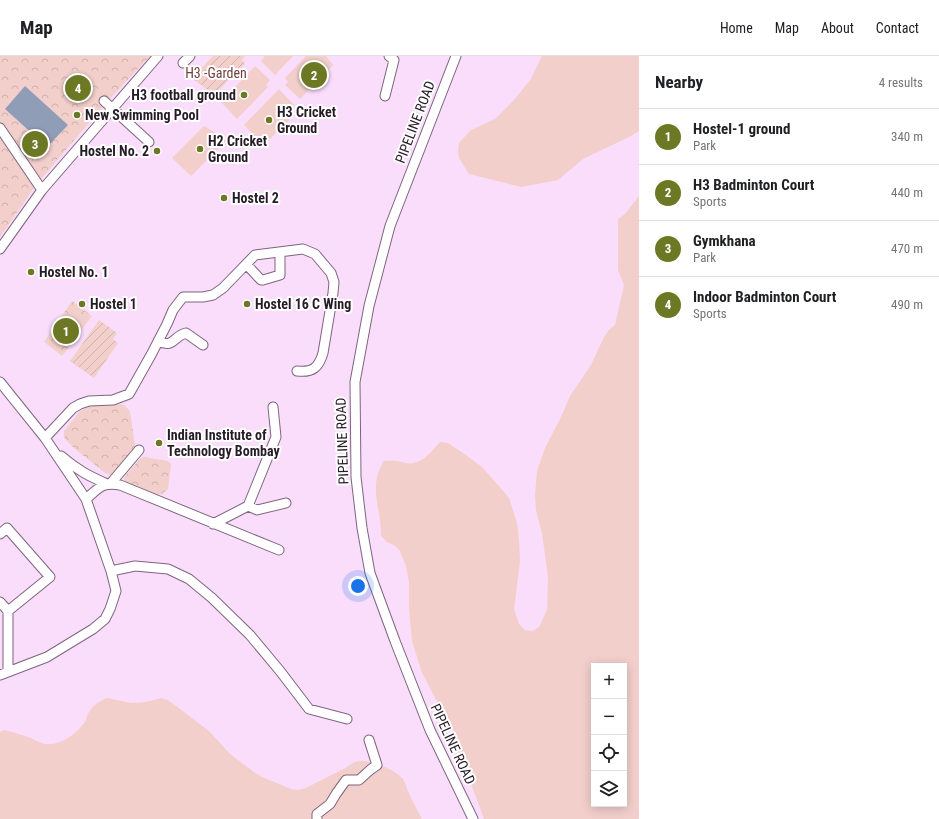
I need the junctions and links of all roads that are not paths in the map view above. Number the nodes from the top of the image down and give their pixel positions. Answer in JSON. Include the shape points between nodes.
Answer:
{"nodes":[{"id":1,"x":158,"y":56,"type":"edge"},
{"id":2,"x":190,"y":56,"type":"edge"},
{"id":3,"x":389,"y":56,"type":"edge"},
{"id":4,"x":456,"y":56,"type":"edge"},
{"id":5,"x":183,"y":63,"type":"dead end"},
{"id":6,"x":385,"y":96,"type":"dead end"},
{"id":7,"x":104,"y":101,"type":"dead end"},
{"id":8,"x":113,"y":108,"type":"junction"},
{"id":9,"x":0,"y":128,"type":"edge"},
{"id":10,"x":149,"y":142,"type":"dead end"},
{"id":11,"x":42,"y":190,"type":"junction"},
{"id":12,"x":0,"y":249,"type":"edge"},
{"id":13,"x":280,"y":252,"type":"junction"},
{"id":14,"x":246,"y":264,"type":"junction"},
{"id":15,"x":158,"y":341,"type":"junction"},
{"id":16,"x":203,"y":344,"type":"dead end"},
{"id":17,"x":297,"y":371,"type":"dead end"},
{"id":18,"x":0,"y":382,"type":"edge"},
{"id":19,"x":273,"y":407,"type":"dead end"},
{"id":20,"x":45,"y":438,"type":"junction"},
{"id":21,"x":52,"y":449,"type":"junction"},
{"id":22,"x":139,"y":450,"type":"dead end"},
{"id":23,"x":109,"y":484,"type":"junction"},
{"id":24,"x":86,"y":499,"type":"junction"},
{"id":25,"x":286,"y":503,"type":"dead end"},
{"id":26,"x":248,"y":506,"type":"junction"},
{"id":27,"x":213,"y":524,"type":"junction"},
{"id":28,"x":0,"y":534,"type":"edge"},
{"id":29,"x":279,"y":550,"type":"dead end"},
{"id":30,"x":111,"y":571,"type":"junction"},
{"id":31,"x":0,"y":602,"type":"edge"},
{"id":32,"x":8,"y":612,"type":"junction"},
{"id":33,"x":4,"y":673,"type":"edge"},
{"id":34,"x":347,"y":719,"type":"dead end"},
{"id":35,"x":369,"y":740,"type":"dead end"},
{"id":36,"x":317,"y":819,"type":"edge"},
{"id":37,"x":473,"y":819,"type":"edge"}],
"edges":[{"from":1,"to":8,"type":"lane"},
{"from":2,"to":5,"type":"lane"},
{"from":3,"to":6,"type":"lane","via":[[394,60]]},
{"from":4,"to":37,"type":"lane","name":"PIPELINE ROAD","via":[[390,226],[369,306],[354,382],[356,469],[370,573],[430,730]]},
{"from":7,"to":8,"type":"lane"},
{"from":8,"to":10,"type":"lane"},
{"from":8,"to":11,"type":"lane"},
{"from":9,"to":11,"type":"lane"},
{"from":11,"to":12,"type":"lane"},
{"from":13,"to":14,"type":"lane","via":[[255,255]]},
{"from":13,"to":14,"type":"lane","via":[[280,275],[261,280]]},
{"from":13,"to":17,"type":"lane","via":[[303,249],[315,254],[331,273],[334,282],[321,360],[317,367],[306,372]]},
{"from":14,"to":15,"type":"lane","via":[[213,295],[183,297],[173,310]]},
{"from":15,"to":16,"type":"lane","via":[[169,344],[180,334],[186,333]]},
{"from":15,"to":20,"type":"lane","via":[[129,394],[113,400],[80,404],[73,408]]},
{"from":18,"to":20,"type":"lane"},
{"from":19,"to":26,"type":"lane","via":[[276,437]]},
{"from":20,"to":21,"type":"lane"},
{"from":21,"to":23,"type":"lane","via":[[74,467]]},
{"from":21,"to":24,"type":"lane"},
{"from":22,"to":23,"type":"lane"},
{"from":23,"to":24,"type":"lane","via":[[101,486]]},
{"from":23,"to":27,"type":"lane","via":[[120,485]]},
{"from":24,"to":30,"type":"lane"},
{"from":25,"to":26,"type":"lane","via":[[257,510]]},
{"from":26,"to":27,"type":"lane"},
{"from":27,"to":29,"type":"lane"},
{"from":28,"to":32,"type":"lane","via":[[7,528],[50,577]]},
{"from":30,"to":33,"type":"lane","via":[[116,591],[105,619],[47,657]]},
{"from":30,"to":34,"type":"lane","via":[[135,566],[168,569],[189,579],[250,635],[309,709]]},
{"from":31,"to":32,"type":"lane"},
{"from":32,"to":33,"type":"lane"},
{"from":35,"to":36,"type":"lane","via":[[377,765],[359,780],[346,780],[330,804],[317,814]]}]}
